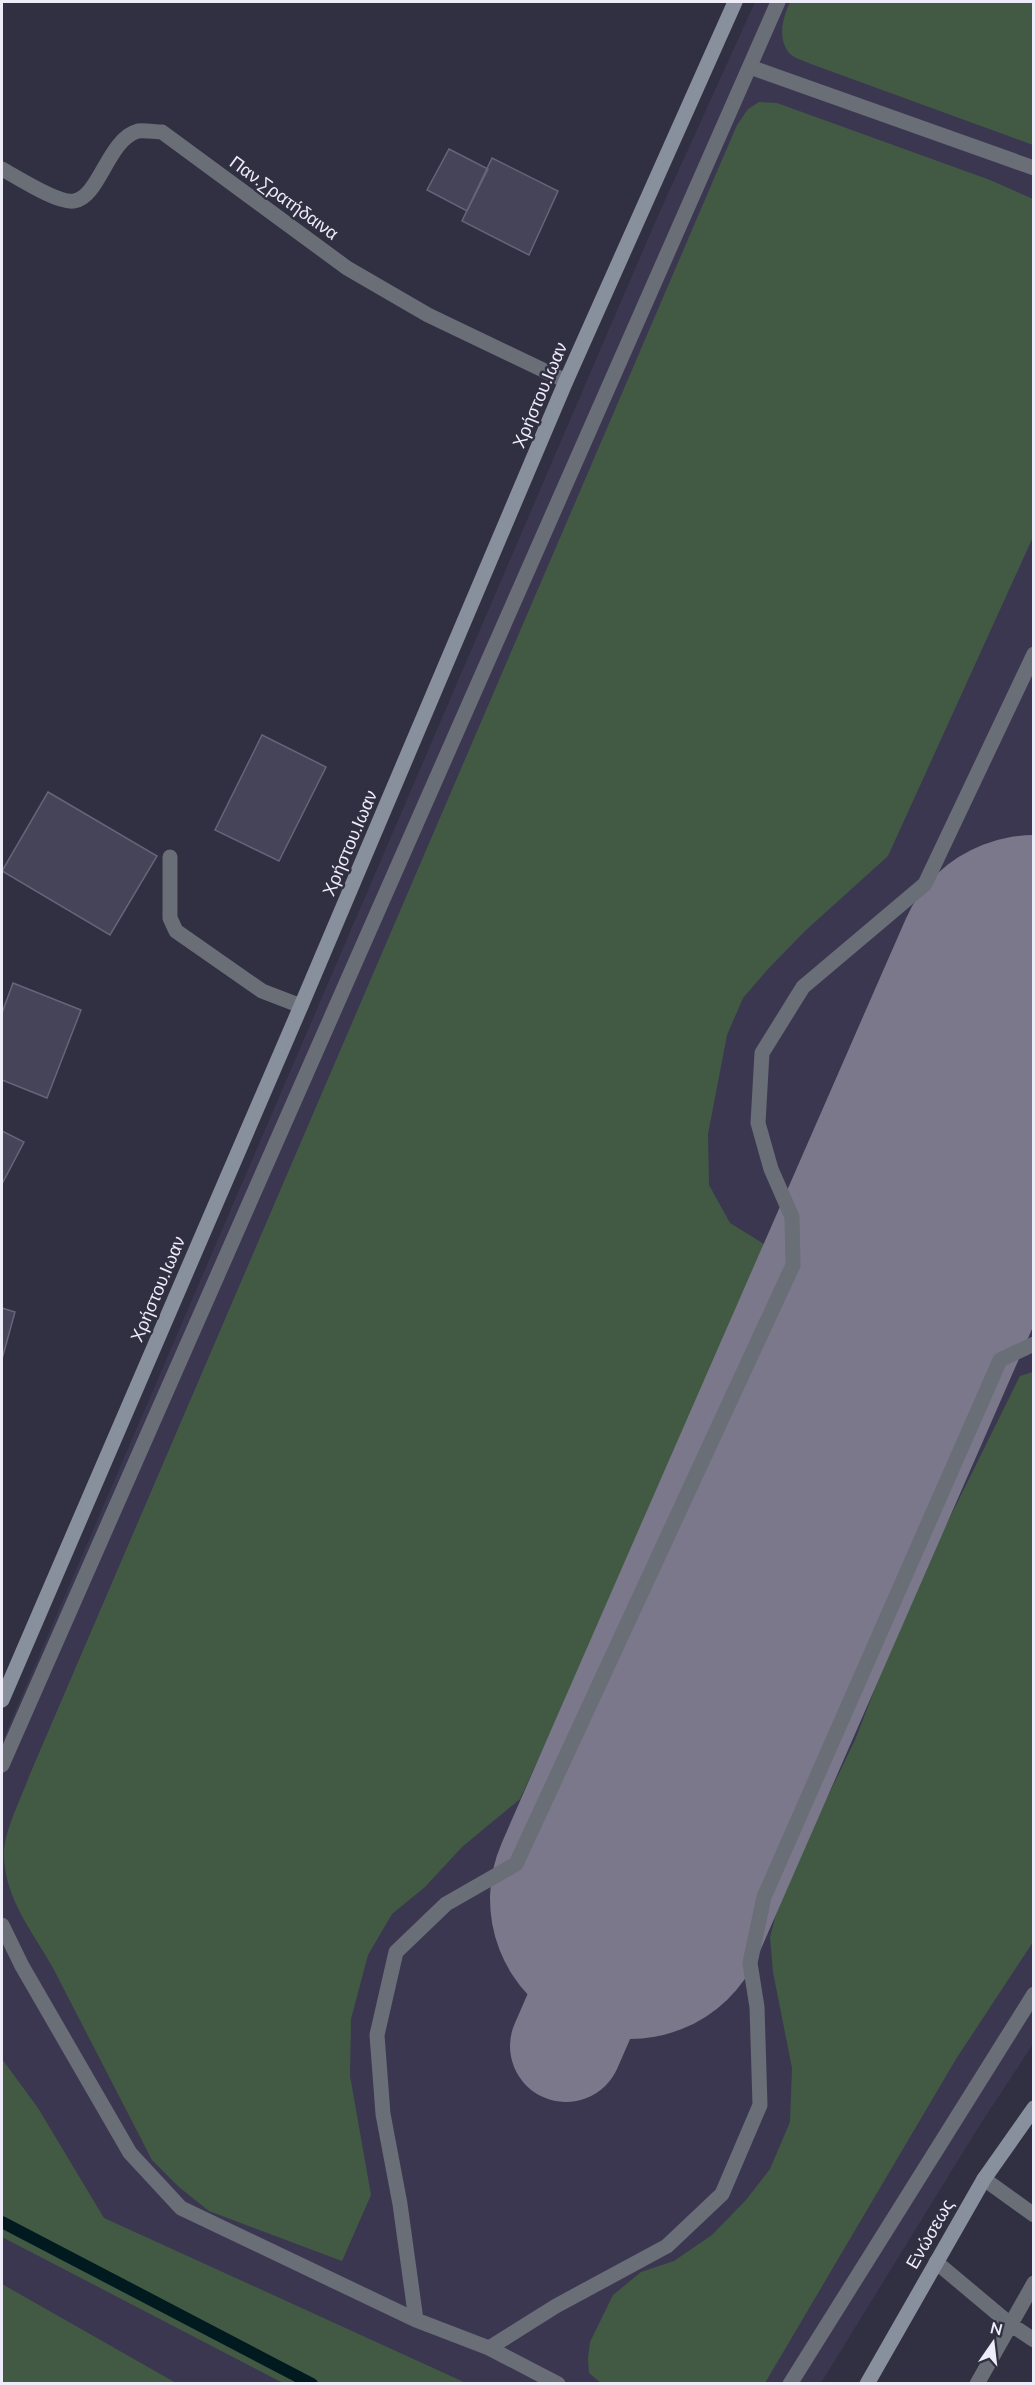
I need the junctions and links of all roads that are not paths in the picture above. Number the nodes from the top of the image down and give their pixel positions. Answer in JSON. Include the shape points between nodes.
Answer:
{"nodes":[{"id":1,"x":735,"y":2,"type":"edge"},
{"id":2,"x":778,"y":2,"type":"edge"},
{"id":3,"x":750,"y":67,"type":"junction"},
{"id":4,"x":1034,"y":168,"type":"edge"},
{"id":5,"x":2,"y":169,"type":"edge"},
{"id":6,"x":566,"y":381,"type":"junction"},
{"id":7,"x":1034,"y":654,"type":"edge"},
{"id":8,"x":170,"y":857,"type":"dead end"},
{"id":9,"x":301,"y":1006,"type":"junction"},
{"id":10,"x":1034,"y":1344,"type":"edge"},
{"id":11,"x":2,"y":1700,"type":"edge"},
{"id":12,"x":2,"y":1766,"type":"edge"},
{"id":13,"x":2,"y":1925,"type":"edge"},
{"id":14,"x":1034,"y":1994,"type":"edge"},
{"id":15,"x":1034,"y":2108,"type":"edge"},
{"id":16,"x":984,"y":2179,"type":"junction"},
{"id":17,"x":1034,"y":2215,"type":"edge"},
{"id":18,"x":936,"y":2262,"type":"junction"},
{"id":19,"x":1034,"y":2283,"type":"edge"},
{"id":20,"x":416,"y":2319,"type":"junction"},
{"id":21,"x":1011,"y":2324,"type":"junction"},
{"id":22,"x":1034,"y":2340,"type":"edge"},
{"id":23,"x":489,"y":2348,"type":"junction"},
{"id":24,"x":558,"y":2384,"type":"edge"},
{"id":25,"x":790,"y":2384,"type":"edge"},
{"id":26,"x":867,"y":2384,"type":"edge"},
{"id":27,"x":977,"y":2384,"type":"edge"}],
"edges":[{"from":1,"to":6,"type":"street","name":"Χρήστου.Ιωαν"},
{"from":2,"to":3,"type":"street"},
{"from":3,"to":4,"type":"street"},
{"from":3,"to":12,"type":"street"},
{"from":5,"to":6,"type":"street","name":"Παν.Σρατήδαινα","via":[[72,202],[85,197],[117,146],[137,131],[162,132],[347,268],[428,315]]},
{"from":6,"to":9,"type":"street","name":"Χρήστου.Ιωαν"},
{"from":7,"to":20,"type":"street","via":[[925,884],[803,987],[762,1053],[758,1124],[771,1169],[792,1217],[793,1265],[516,1864],[446,1904],[396,1952],[376,2035],[383,2114]]},
{"from":8,"to":9,"type":"street","via":[[170,918],[176,932],[262,991]]},
{"from":9,"to":11,"type":"street","name":"Χρήστου.Ιωαν"},
{"from":10,"to":23,"type":"street","via":[[1000,1360],[765,1897],[750,1963],[757,2007],[760,2105],[722,2194],[667,2246],[556,2306]]},
{"from":13,"to":20,"type":"street","via":[[130,2154],[182,2208]]},
{"from":14,"to":25,"type":"street"},
{"from":15,"to":16,"type":"street","name":"Ενώσεως"},
{"from":16,"to":17,"type":"street"},
{"from":16,"to":18,"type":"street","name":"Ενώσεως"},
{"from":18,"to":21,"type":"street"},
{"from":18,"to":26,"type":"street","name":"Ενώσεως"},
{"from":19,"to":21,"type":"street"},
{"from":20,"to":23,"type":"street"},
{"from":21,"to":22,"type":"street"},
{"from":21,"to":27,"type":"street"},
{"from":23,"to":24,"type":"street"}]}
